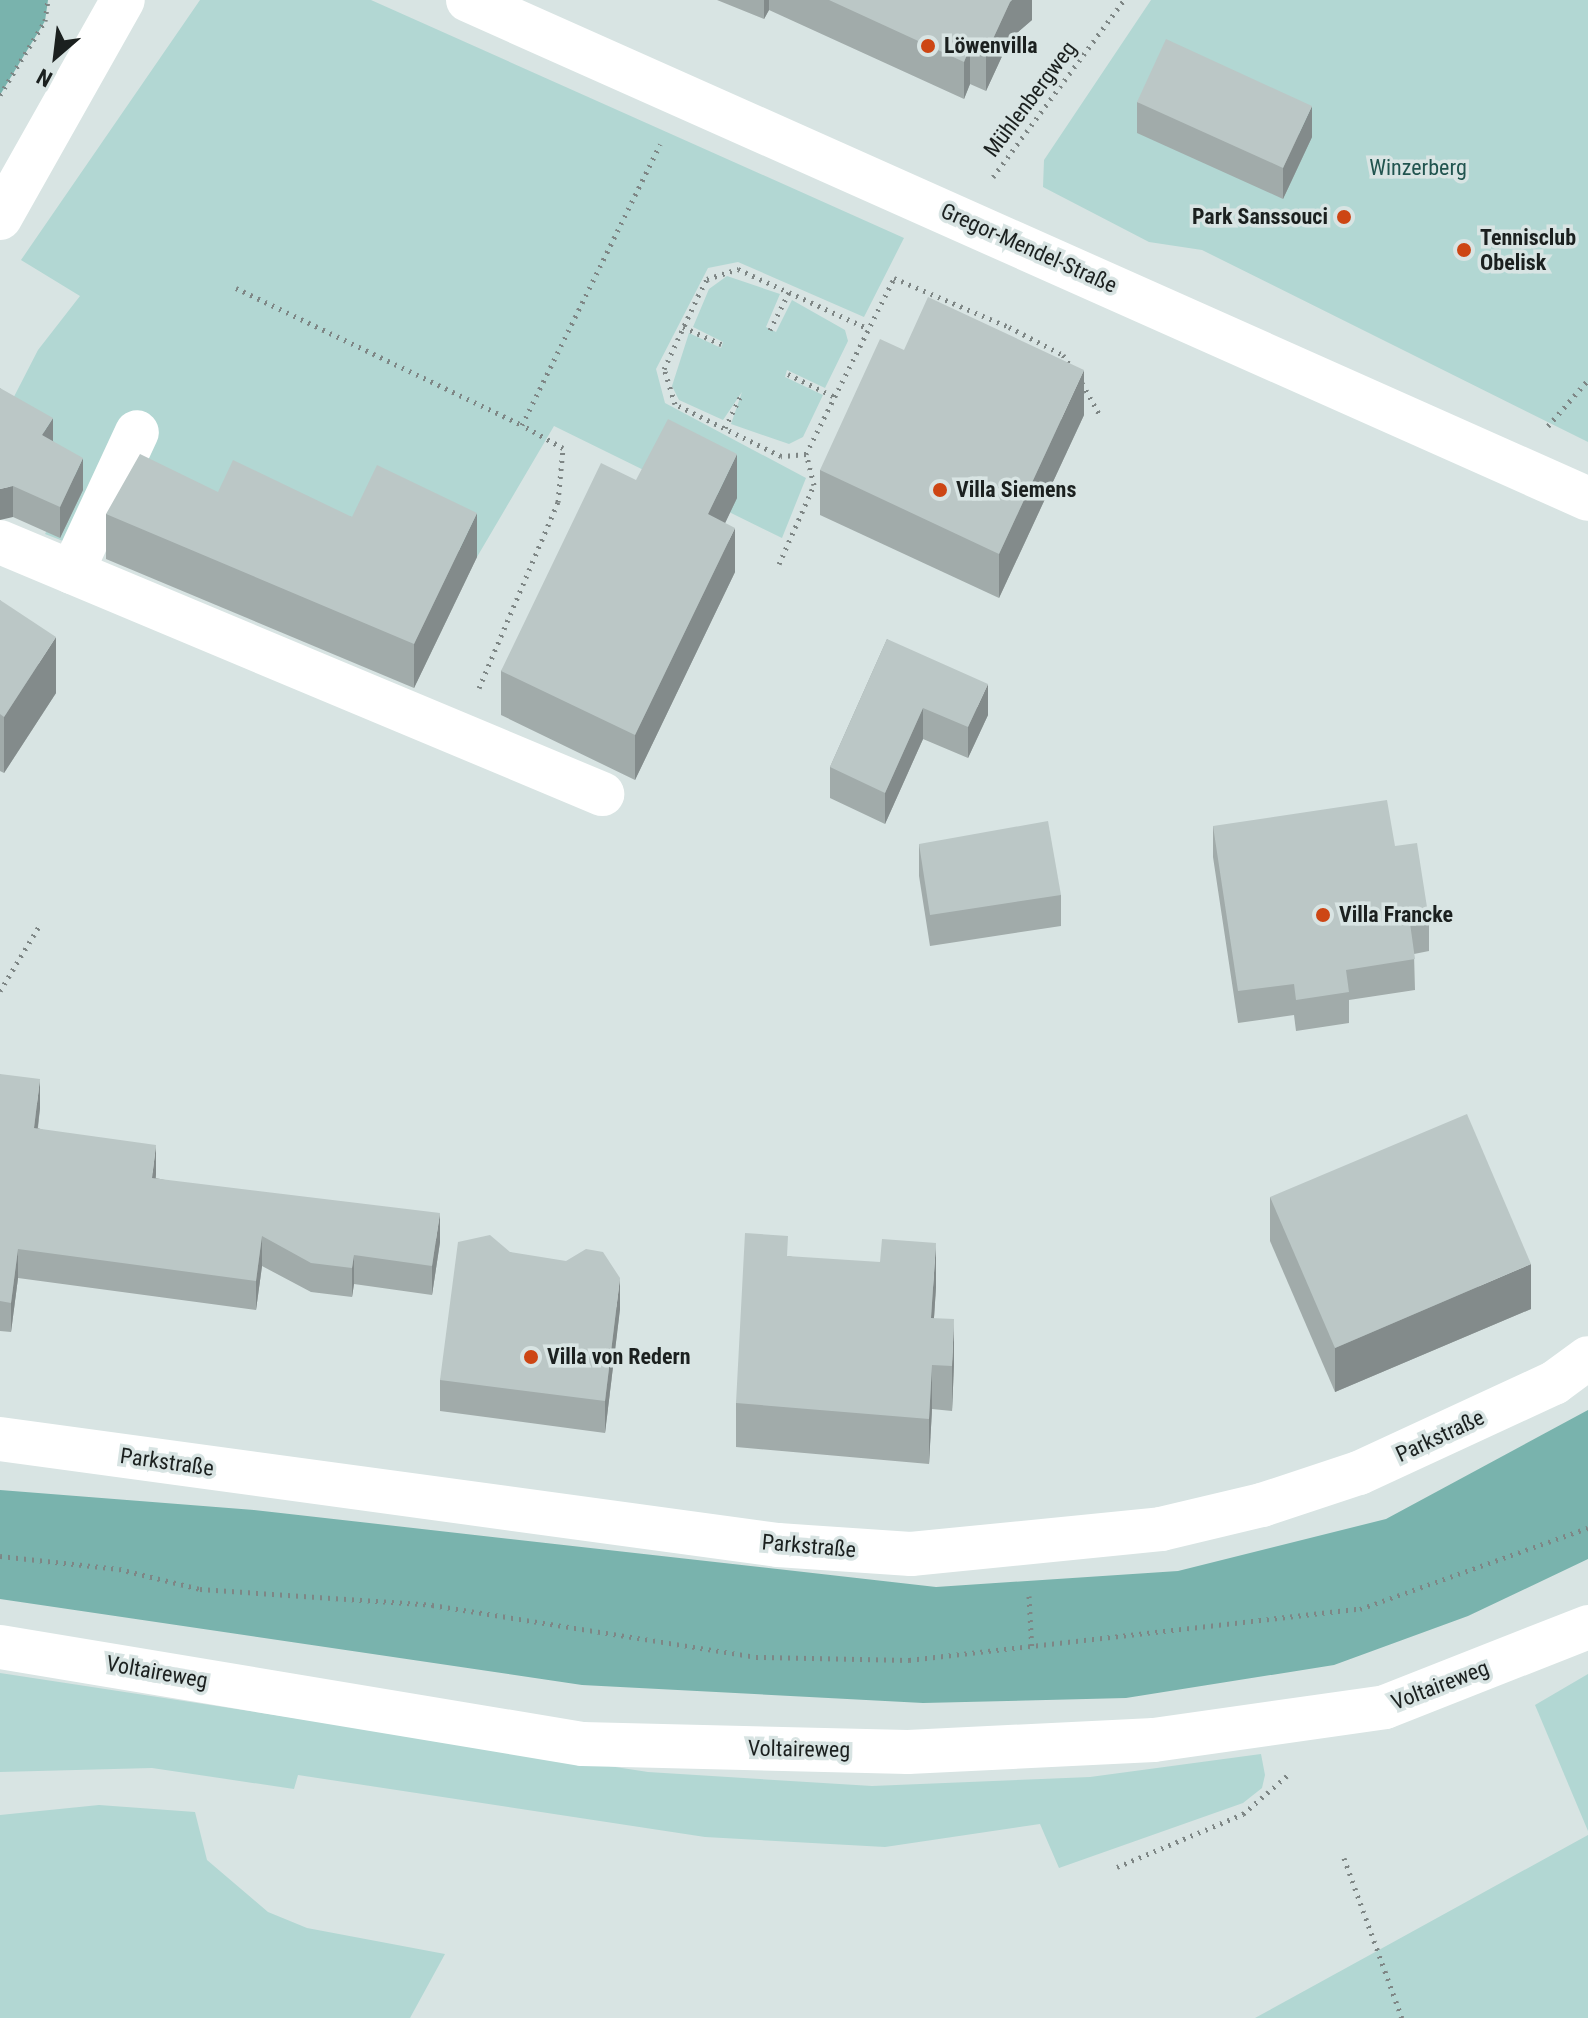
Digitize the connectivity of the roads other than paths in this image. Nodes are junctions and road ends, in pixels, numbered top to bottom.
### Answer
1 (123, 0) edge
2 (468, 0) edge
3 (0, 218) edge
4 (137, 432) dead end
5 (1588, 499) edge
6 (0, 542) edge
7 (72, 572) junction
8 (602, 794) dead end
9 (1588, 1358) edge
10 (0, 1439) edge
11 (1588, 1627) edge
12 (0, 1647) edge

1 - 3 street
2 - 5 street, Gregor-Mendel-Straße
4 - 7 street
6 - 7 street
7 - 8 street
9 - 10 street, Parkstraße
11 - 12 street, Voltaireweg

